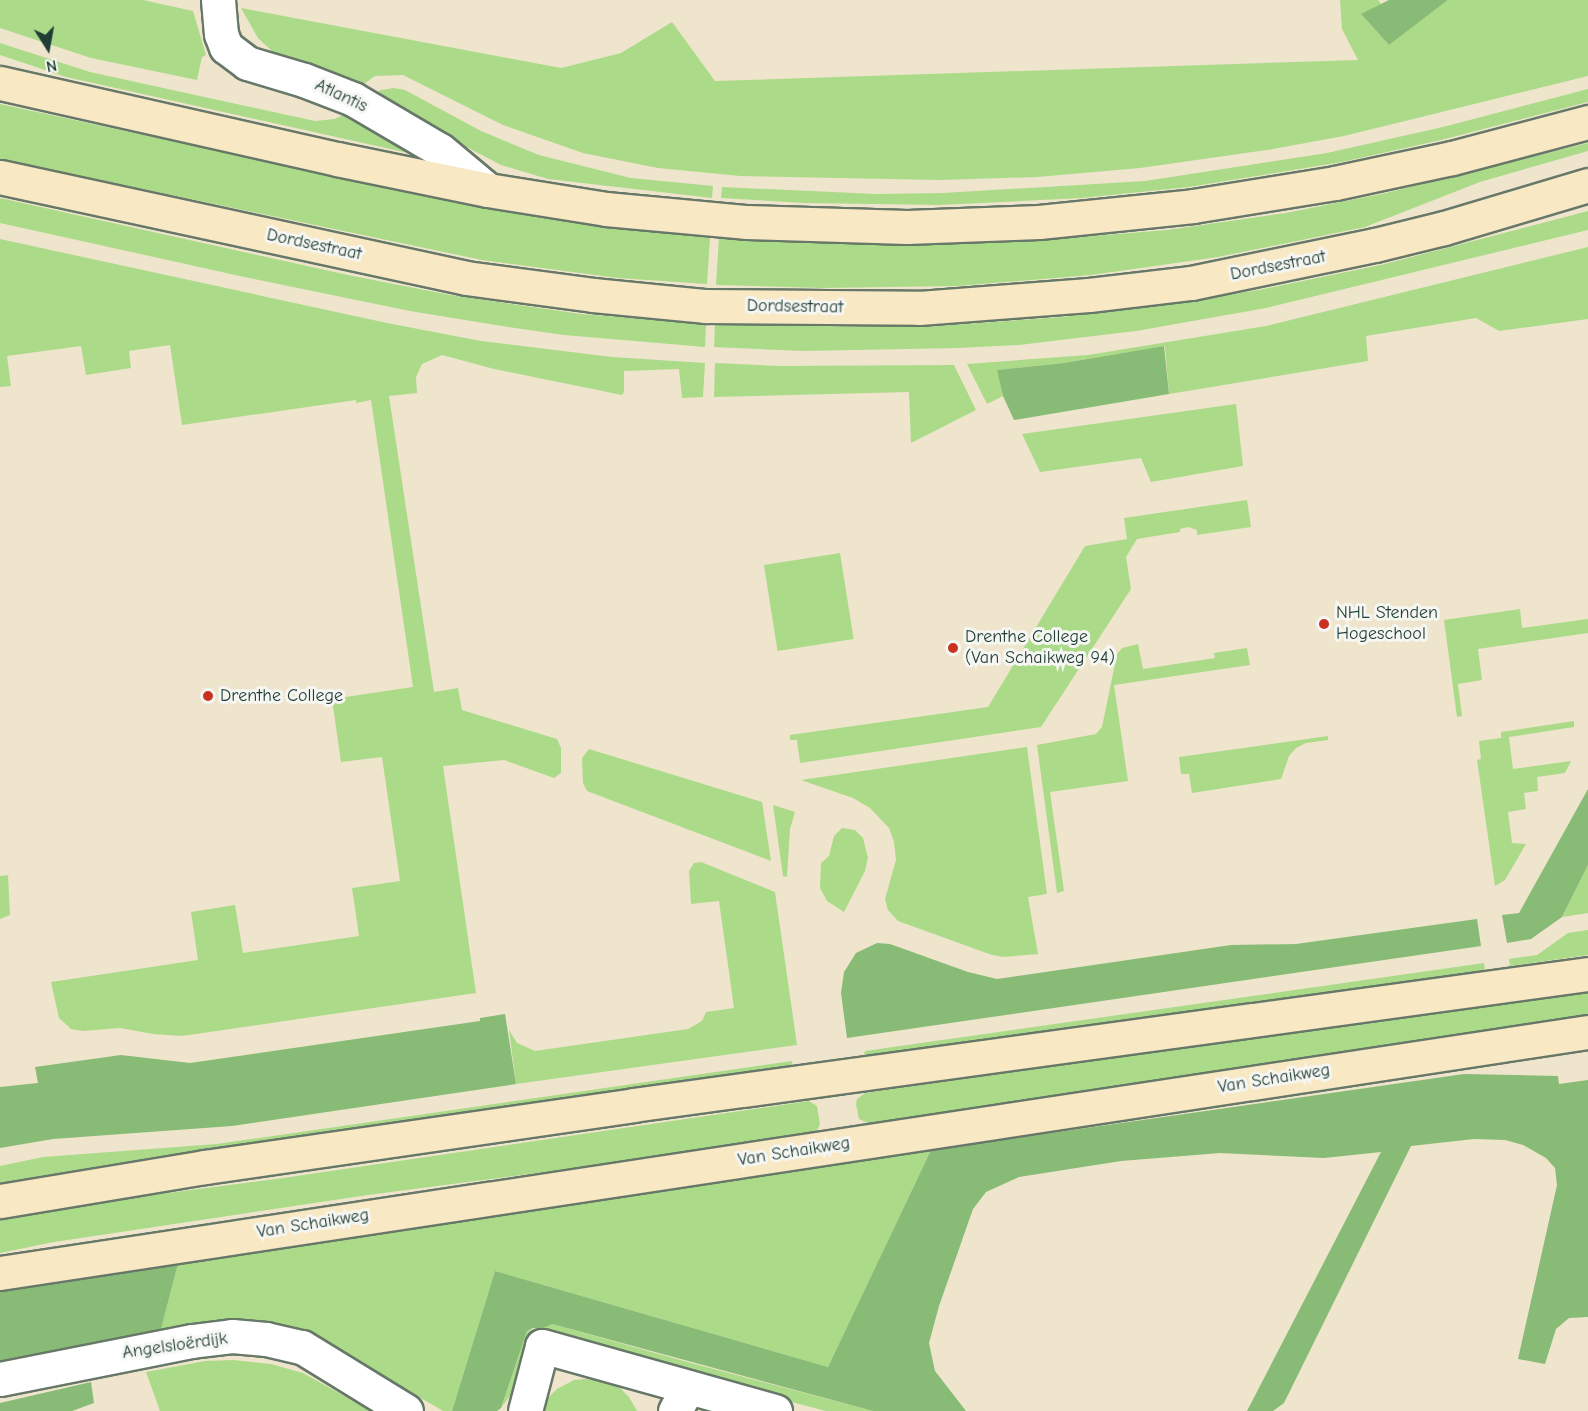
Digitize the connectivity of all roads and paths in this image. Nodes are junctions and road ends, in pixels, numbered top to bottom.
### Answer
1 (218, 0) edge
2 (0, 83) edge
3 (1588, 122) edge
4 (0, 177) edge
5 (1588, 185) edge
6 (488, 190) junction
7 (1588, 974) edge
8 (1588, 1032) edge
9 (0, 1201) edge
10 (0, 1273) edge
11 (0, 1379) edge
12 (681, 1399) edge
13 (406, 1411) edge
14 (525, 1411) edge
15 (775, 1411) edge

1 - 6 street, Atlantis
2 - 6 main road
3 - 6 main road
4 - 5 main road, Dordsestraat
7 - 9 main road
8 - 10 main road, Van Schaikweg
11 - 13 street, Angelsloërdijk
12 - 14 street
12 - 15 street

